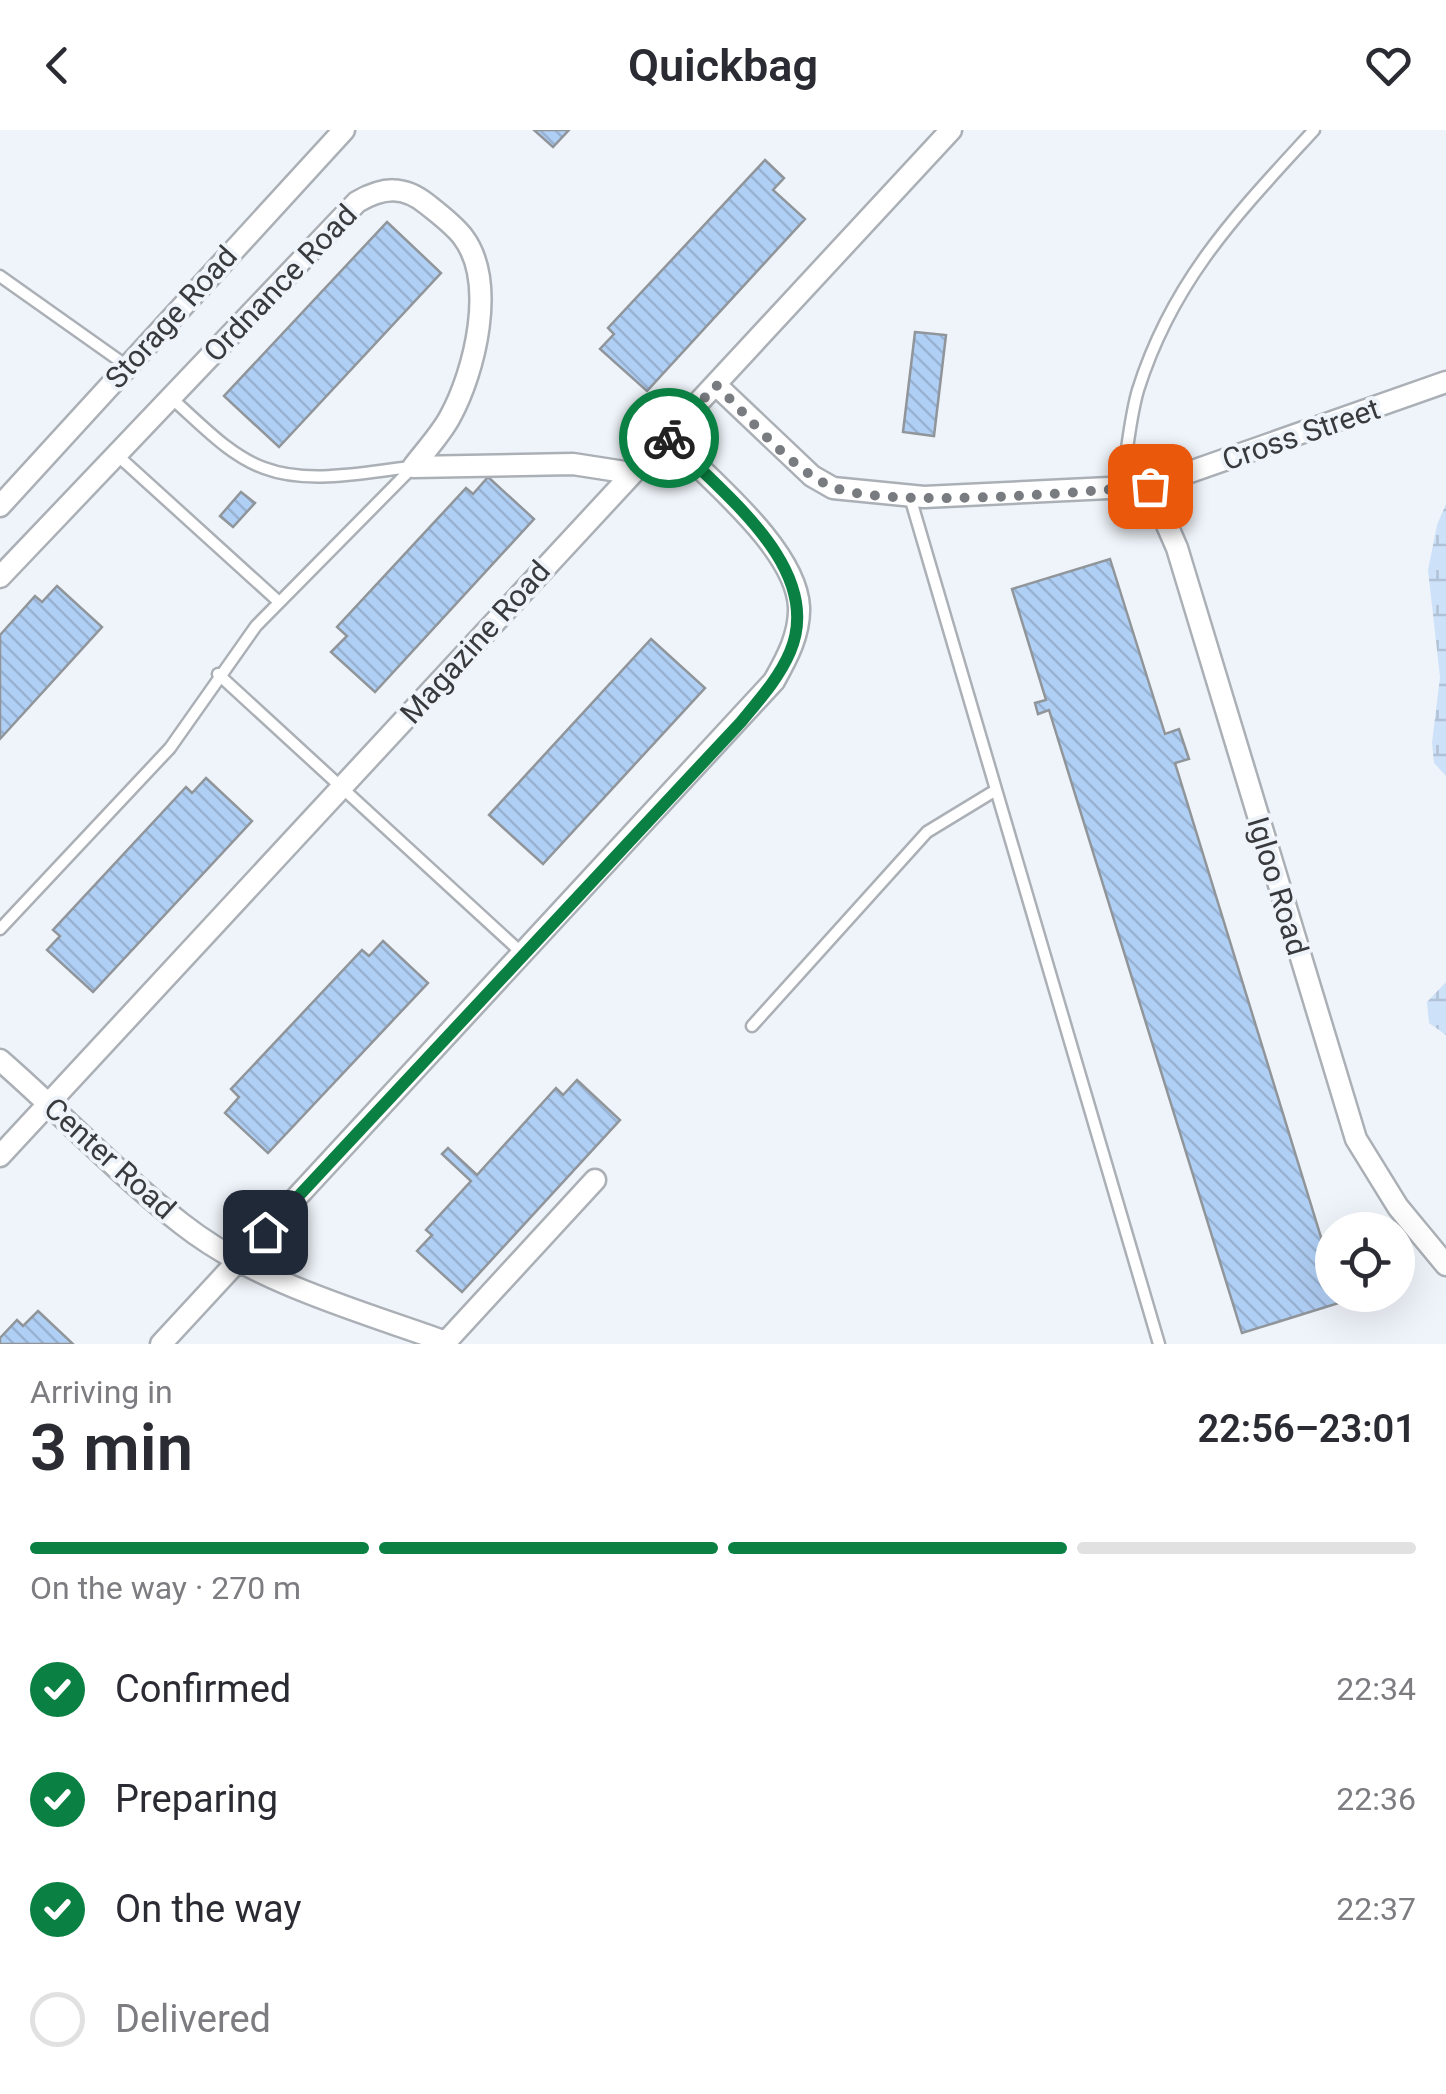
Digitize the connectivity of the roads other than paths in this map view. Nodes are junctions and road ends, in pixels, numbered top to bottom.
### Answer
1 (344, 130) edge
2 (951, 130) edge
3 (1314, 130) edge
4 (0, 276) edge
5 (127, 366) junction
6 (1446, 382) edge
7 (716, 385) junction
8 (170, 397) junction
9 (667, 436) junction
10 (116, 454) junction
11 (413, 466) junction
12 (631, 473) junction
13 (1150, 486) junction
14 (1121, 489) junction
15 (910, 497) junction
16 (0, 506) edge
17 (0, 577) edge
18 (280, 602) junction
19 (218, 674) junction
20 (343, 787) junction
21 (996, 790) junction
22 (0, 928) edge
23 (524, 954) junction
24 (752, 1026) dead end
25 (0, 1060) edge
26 (49, 1103) junction
27 (0, 1156) edge
28 (595, 1180) dead end
29 (239, 1260) junction
30 (1446, 1265) edge
31 (445, 1343) edge
32 (161, 1344) edge
33 (1159, 1344) edge

1 - 5 street, Storage Road
2 - 7 street, Magazine Road
3 - 14 lane
4 - 5 lane
5 - 16 street, Storage Road
6 - 13 street, Cross Street
7 - 9 street, Magazine Road
7 - 15 street, Cross Street
8 - 10 street, Ordnance Road
8 - 11 lane
8 - 11 street, Ordnance Road
9 - 12 street, Magazine Road
9 - 23 street
10 - 17 street, Ordnance Road
10 - 18 lane
11 - 12 street
11 - 18 lane
12 - 20 street, Magazine Road
13 - 14 street, Cross Street
13 - 30 street, Igloo Road
14 - 15 street, Cross Street
15 - 21 lane
18 - 19 lane
19 - 20 lane
19 - 22 lane
20 - 23 lane
20 - 26 street, Magazine Road
21 - 24 lane
21 - 33 lane
23 - 29 street
25 - 26 street, Center Road
26 - 27 street, Magazine Road
26 - 29 street, Center Road
28 - 31 street
29 - 31 street, Center Road
29 - 32 street

